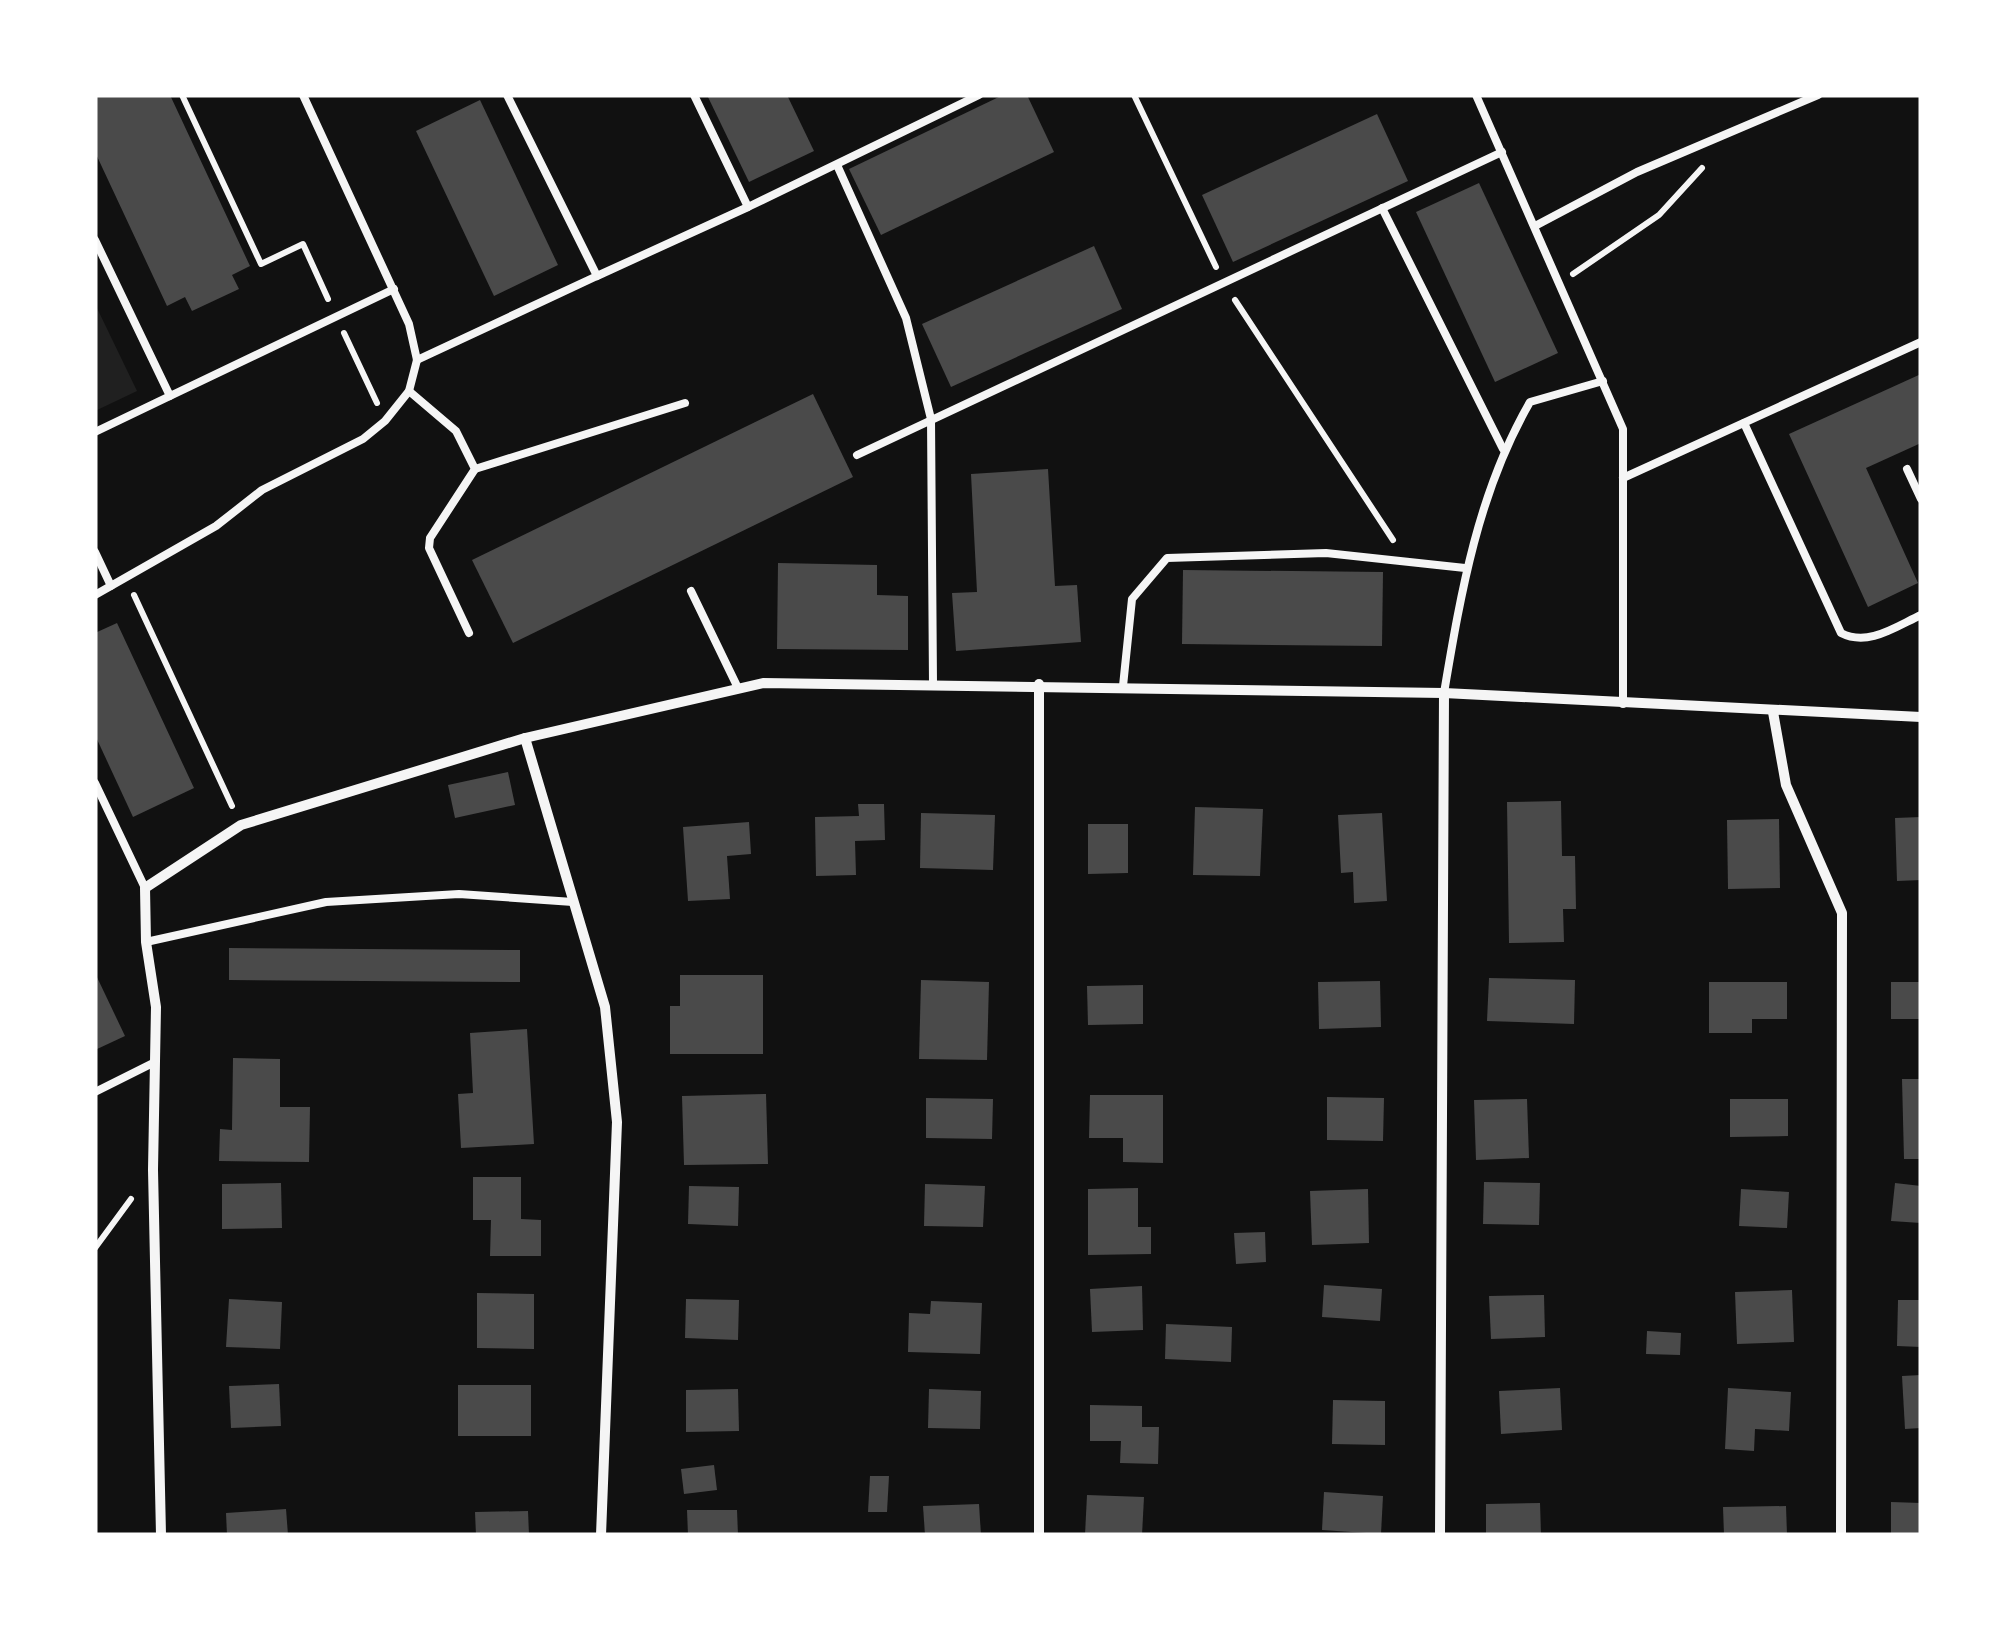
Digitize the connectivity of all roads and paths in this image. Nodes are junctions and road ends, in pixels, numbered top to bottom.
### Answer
1 (182, 95) edge
2 (302, 95) edge
3 (507, 95) edge
4 (694, 95) edge
5 (979, 95) edge
6 (1134, 95) edge
7 (1476, 95) edge
8 (1818, 95) edge
9 (1738, 129) junction
10 (1502, 152) junction
11 (837, 165) junction
12 (748, 207) junction
13 (1382, 208) junction
14 (1534, 226) junction
15 (95, 240) edge
16 (597, 276) junction
17 (1224, 282) junction
18 (1560, 283) junction
19 (394, 289) junction
20 (336, 316) junction
21 (1921, 342) edge
22 (417, 360) junction
23 (1603, 381) junction
24 (409, 391) junction
25 (170, 396) junction
26 (686, 403) dead end
27 (931, 419) junction
28 (385, 420) junction
29 (1744, 423) junction
30 (95, 432) edge
31 (1503, 448) junction
32 (857, 455) dead end
33 (1907, 468) dead end
34 (474, 469) junction
35 (1624, 478) junction
36 (1921, 499) edge
37 (95, 552) edge
38 (1407, 562) junction
39 (1465, 568) junction
40 (126, 577) junction
41 (111, 586) junction
42 (691, 591) dead end
43 (95, 595) edge
44 (1921, 615) edge
45 (469, 633) dead end
46 (933, 684) junction
47 (1039, 684) junction
48 (737, 686) junction
49 (1123, 686) junction
50 (1444, 693) junction
51 (1623, 704) junction
52 (1772, 712) junction
53 (1921, 717) edge
54 (525, 738) junction
55 (95, 782) edge
56 (241, 825) junction
57 (145, 888) junction
58 (573, 902) junction
59 (146, 942) junction
60 (155, 1062) junction
61 (95, 1092) edge
62 (152, 1170) junction
63 (95, 1248) edge
64 (161, 1535) edge
65 (601, 1535) edge
66 (1038, 1535) edge
67 (1440, 1535) edge
68 (1841, 1535) edge

1 - 20 path
2 - 19 lane
3 - 16 lane
4 - 12 lane
5 - 11 lane
6 - 17 path
7 - 10 lane
8 - 9 lane
9 - 14 lane
9 - 18 path
10 - 13 lane
10 - 14 lane
11 - 12 lane
11 - 27 lane
12 - 16 lane
13 - 17 lane
13 - 31 lane
14 - 18 lane
15 - 25 lane
16 - 22 lane
17 - 27 lane
17 - 38 path
18 - 23 lane
19 - 20 lane
19 - 22 lane
20 - 25 lane
20 - 28 path
21 - 29 lane
22 - 24 lane
23 - 31 lane
23 - 35 lane
24 - 28 lane
24 - 34 lane
25 - 30 lane
26 - 34 lane
27 - 32 lane
27 - 46 lane
28 - 40 lane
29 - 35 lane
29 - 44 lane
31 - 39 lane
33 - 36 lane
34 - 45 lane
35 - 51 lane
37 - 41 lane
38 - 39 lane
38 - 49 lane
39 - 50 lane
40 - 41 lane
40 - 56 path
41 - 43 lane
42 - 48 lane
46 - 47 street
46 - 48 street
47 - 49 street
47 - 66 street
48 - 54 street
49 - 50 street
50 - 51 street
50 - 67 street
51 - 52 street
52 - 53 street
52 - 68 street
54 - 56 street
54 - 58 street
55 - 57 lane
56 - 57 street
57 - 59 street
58 - 59 lane
58 - 65 street
59 - 60 street
60 - 61 lane
60 - 62 street
62 - 63 path
62 - 64 street

